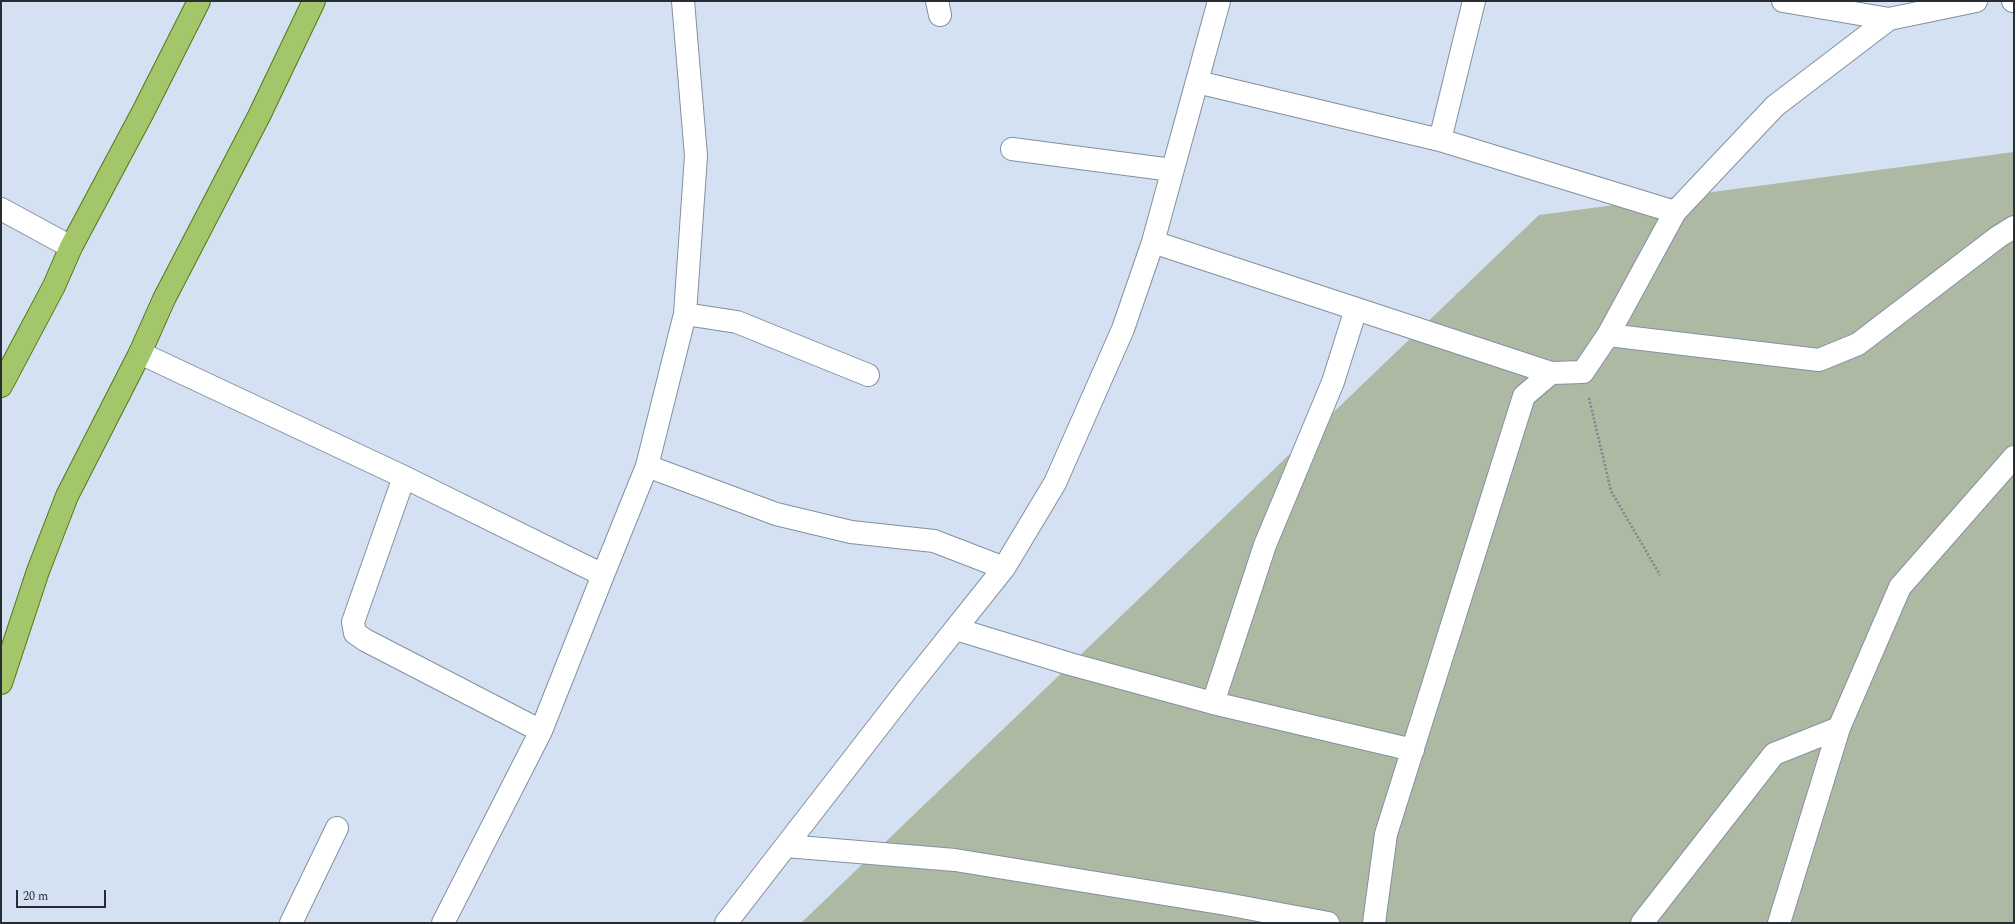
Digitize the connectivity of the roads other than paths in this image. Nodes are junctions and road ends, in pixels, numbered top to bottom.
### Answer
1 (199, 1) edge
2 (314, 1) edge
3 (683, 1) edge
4 (1219, 1) edge
5 (1474, 1) edge
6 (1783, 1) edge
7 (1976, 1) edge
8 (1889, 19) junction
9 (1197, 82) junction
10 (1440, 140) junction
11 (1012, 149) dead end
12 (1172, 170) junction
13 (1, 209) edge
14 (1675, 212) junction
15 (2014, 227) edge
16 (1153, 242) junction
17 (71, 247) junction
18 (1356, 309) junction
19 (685, 314) junction
20 (1608, 335) junction
21 (140, 353) junction
22 (1550, 373) junction
23 (868, 375) dead end
24 (1, 386) edge
25 (2014, 457) edge
26 (647, 466) junction
27 (404, 477) junction
28 (1004, 568) junction
29 (603, 575) junction
30 (956, 629) junction
31 (1, 683) edge
32 (1213, 703) junction
33 (1839, 728) junction
34 (541, 731) junction
35 (1413, 750) junction
36 (337, 828) dead end
37 (786, 846) junction
38 (291, 923) edge
39 (442, 923) edge
40 (726, 923) edge
41 (1328, 923) edge
42 (1374, 923) edge
43 (1642, 923) edge
44 (1779, 923) edge

1 - 17 main road
2 - 21 main road
3 - 19 street
4 - 9 street
5 - 10 street
6 - 8 street
7 - 8 street
8 - 14 street
9 - 10 street
9 - 12 street
10 - 14 street
11 - 12 street
12 - 16 street
13 - 17 street
14 - 20 street
15 - 20 street
16 - 18 street
16 - 28 street
17 - 24 main road
18 - 22 street
18 - 32 street
19 - 23 street
19 - 26 street
20 - 22 street
21 - 27 street
21 - 31 main road
22 - 35 street
25 - 33 street
26 - 28 street
26 - 29 street
27 - 29 street
27 - 34 street
28 - 30 street
29 - 34 street
30 - 32 street
30 - 37 street
32 - 35 street
33 - 43 street
33 - 44 street
34 - 39 street
35 - 42 street
36 - 38 street
37 - 40 street
37 - 41 street

